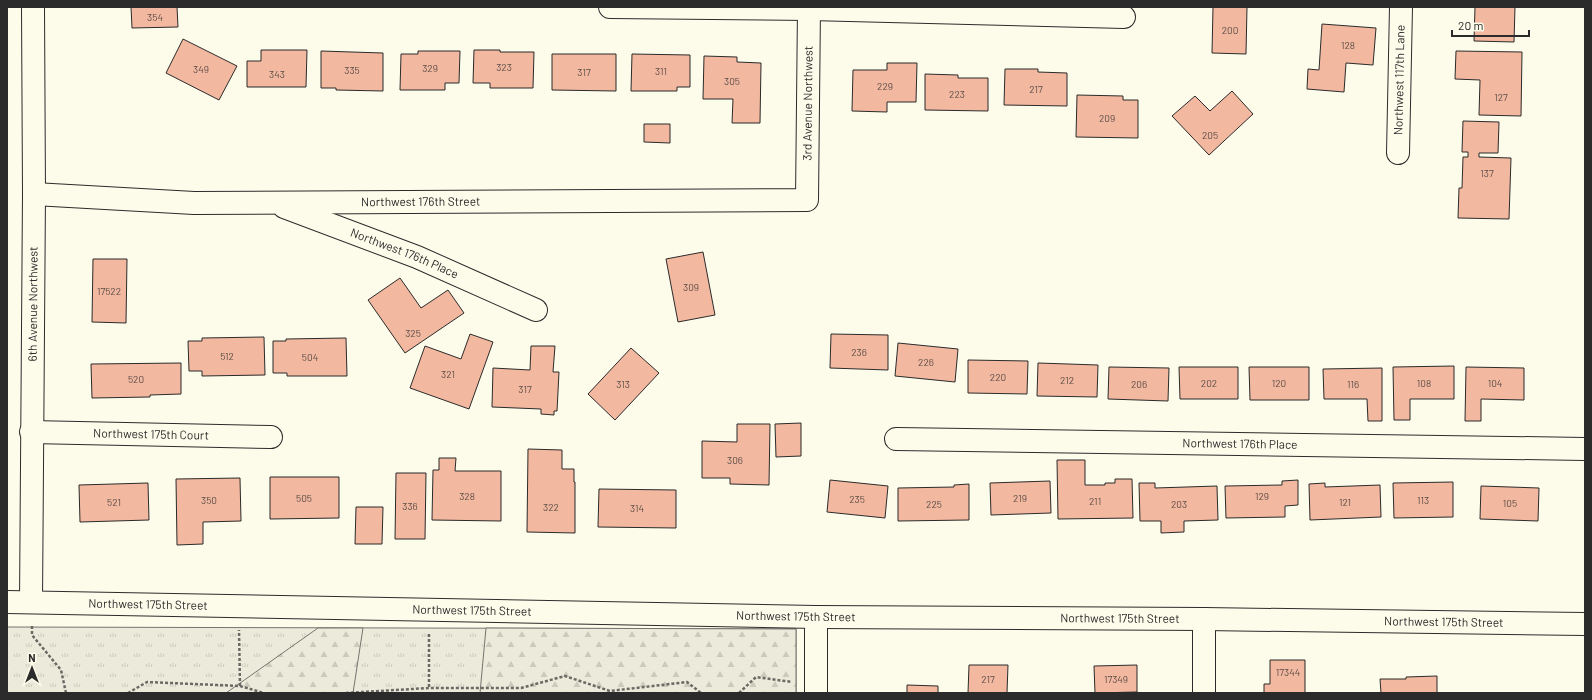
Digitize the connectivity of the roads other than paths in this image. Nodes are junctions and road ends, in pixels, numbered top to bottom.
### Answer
1 (33, 7) edge
2 (610, 7) edge
3 (1401, 7) edge
4 (809, 8) edge
5 (1124, 17) dead end
6 (1398, 153) dead end
7 (34, 194) junction
8 (808, 200) joint
9 (271, 203) junction
10 (536, 310) dead end
11 (31, 432) junction
12 (271, 437) dead end
13 (896, 439) dead end
14 (1585, 449) edge
15 (7, 602) edge
16 (31, 602) junction
17 (816, 617) junction
18 (1204, 619) junction
19 (1585, 624) edge
20 (816, 689) edge
21 (1204, 693) edge

1 - 7 street, 6th Avenue Northwest
2 - 4 street
3 - 6 street, Northwest 117th Lane
4 - 5 street
4 - 8 street, 3rd Avenue Northwest
7 - 9 street, Northwest 176th Street
7 - 11 street, 6th Avenue Northwest
8 - 9 street, Northwest 176th Street
9 - 10 street, Northwest 176th Place
11 - 12 street, Northwest 175th Court
11 - 16 street, 6th Avenue Northwest
13 - 14 street, Northwest 176th Place
15 - 16 street, Northwest 175th Street
16 - 17 street, Northwest 175th Street
17 - 18 street, Northwest 175th Street
17 - 20 street
18 - 19 street, Northwest 175th Street
18 - 21 street

